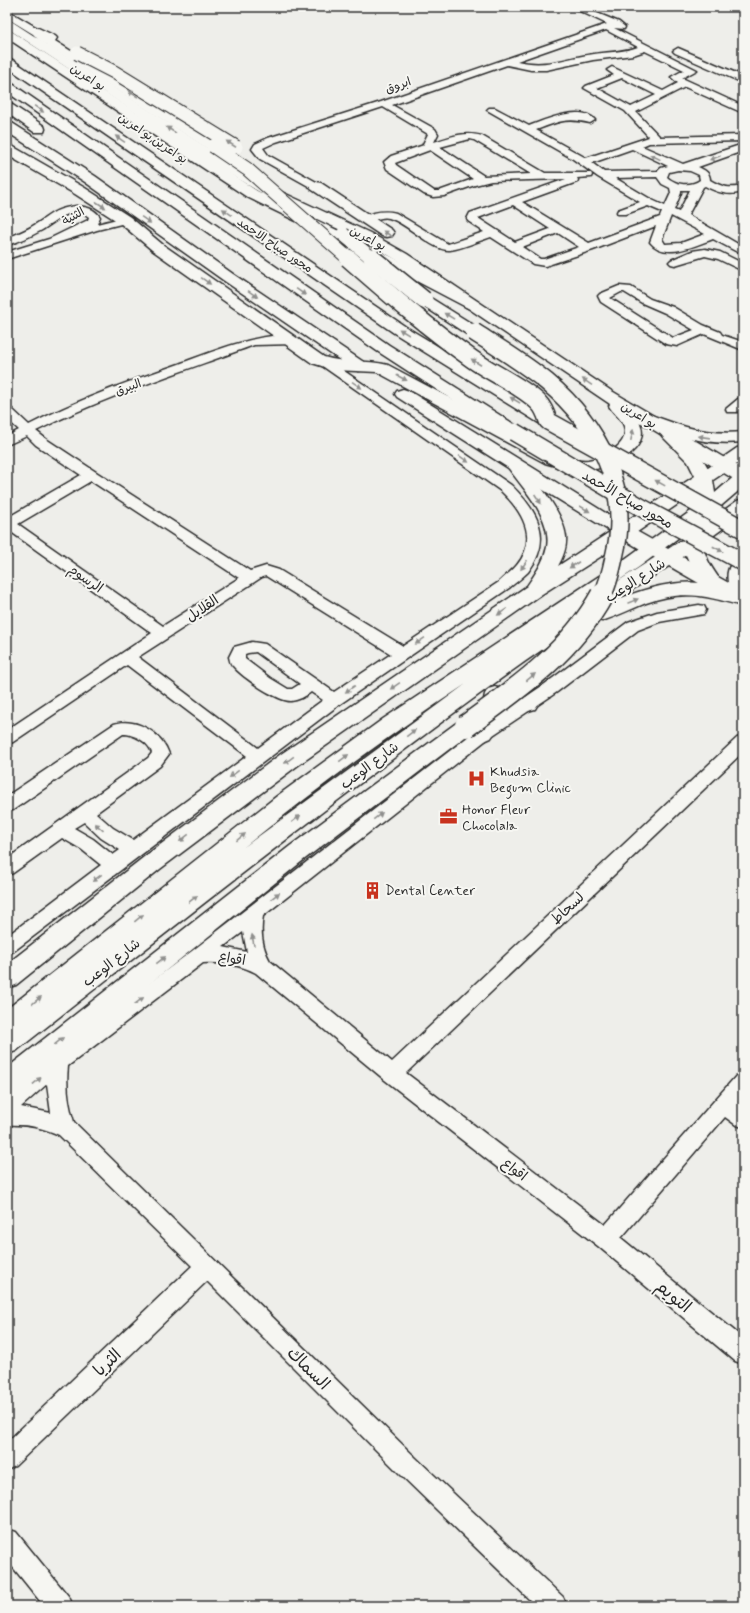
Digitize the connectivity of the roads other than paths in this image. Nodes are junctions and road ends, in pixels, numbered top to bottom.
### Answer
1 (575, 7) edge
2 (7, 13) edge
3 (7, 24) edge
4 (612, 26) junction
5 (37, 31) junction
6 (7, 33) edge
7 (644, 36) dead end
8 (625, 38) junction
9 (7, 43) edge
10 (645, 48) junction
11 (672, 48) dead end
12 (616, 54) junction
13 (7, 62) edge
14 (507, 62) junction
15 (612, 70) dead end
16 (622, 75) junction
17 (743, 80) edge
18 (684, 84) junction
19 (7, 86) edge
20 (664, 95) junction
21 (384, 104) junction
22 (7, 107) edge
23 (492, 110) dead end
24 (743, 110) edge
25 (631, 111) junction
26 (590, 120) dead end
27 (7, 126) edge
28 (528, 130) junction
29 (47, 135) dead end
30 (7, 138) edge
31 (743, 138) edge
32 (657, 140) junction
33 (59, 144) dead end
34 (632, 145) junction
35 (431, 146) junction
36 (743, 147) edge
37 (7, 149) edge
38 (622, 149) junction
39 (743, 156) edge
40 (585, 162) junction
41 (682, 167) junction
42 (596, 173) junction
43 (662, 174) junction
44 (542, 176) junction
45 (481, 179) junction
46 (703, 181) junction
47 (118, 183) dead end
48 (316, 186) junction
49 (675, 186) junction
50 (718, 188) junction
51 (743, 189) edge
52 (80, 191) junction
53 (692, 197) junction
54 (114, 198) junction
55 (287, 201) junction
56 (514, 201) junction
57 (648, 202) junction
58 (65, 212) junction
59 (165, 212) dead end
60 (622, 212) dead end
61 (666, 215) junction
62 (682, 216) junction
63 (366, 219) junction
64 (125, 220) junction
65 (559, 229) junction
66 (301, 230) joint
67 (491, 233) junction
68 (713, 235) junction
69 (54, 240) junction
70 (7, 242) edge
71 (235, 246) junction
72 (681, 246) junction
73 (513, 247) junction
74 (589, 248) junction
75 (7, 249) edge
76 (743, 252) edge
77 (694, 255) junction
78 (7, 256) edge
79 (676, 262) dead end
80 (743, 268) edge
81 (424, 300) junction
82 (471, 304) junction
83 (657, 305) junction
84 (633, 318) junction
85 (264, 321) junction
86 (703, 330) junction
87 (291, 341) junction
88 (252, 342) junction
89 (743, 346) edge
90 (324, 363) junction
91 (359, 366) junction
92 (604, 393) junction
93 (743, 402) edge
94 (732, 409) dead end
95 (7, 412) edge
96 (644, 418) junction
97 (548, 421) junction
98 (28, 430) junction
99 (669, 433) junction
100 (743, 437) edge
101 (7, 441) edge
102 (743, 452) edge
103 (551, 459) junction
104 (722, 465) junction
105 (516, 466) junction
106 (87, 472) junction
107 (704, 477) junction
108 (743, 477) edge
109 (743, 497) edge
110 (703, 512) junction
111 (652, 514) junction
112 (739, 514) edge
113 (7, 524) edge
114 (743, 529) edge
115 (624, 532) junction
116 (694, 540) junction
117 (606, 544) junction
118 (644, 554) junction
119 (668, 558) junction
120 (743, 562) edge
121 (249, 577) junction
122 (712, 583) junction
123 (535, 590) junction
124 (743, 599) edge
125 (699, 610) dead end
126 (164, 633) junction
127 (546, 638) junction
128 (402, 653) junction
129 (128, 657) junction
130 (496, 672) junction
131 (311, 684) dead end
132 (495, 694) junction
133 (334, 700) junction
134 (528, 704) junction
135 (475, 729) junction
136 (7, 738) edge
137 (743, 742) edge
138 (258, 756) junction
139 (7, 806) edge
140 (84, 812) junction
141 (61, 829) junction
142 (134, 849) junction
143 (113, 866) junction
144 (7, 868) edge
145 (255, 912) junction
146 (7, 946) edge
147 (199, 956) junction
148 (263, 967) junction
149 (7, 978) edge
150 (7, 1024) edge
151 (7, 1042) edge
152 (59, 1062) junction
153 (392, 1074) junction
154 (743, 1082) edge
155 (7, 1083) edge
156 (724, 1104) junction
157 (7, 1106) edge
158 (7, 1116) edge
159 (743, 1118) edge
160 (66, 1128) junction
161 (606, 1239) junction
162 (207, 1266) junction
163 (743, 1353) edge
164 (7, 1458) edge
165 (7, 1541) edge
166 (60, 1606) edge
167 (554, 1606) edge

1 - 4 street
2 - 5 main road
55 -> 3 main road, بو اعرين
4 - 7 street
4 - 8 street
4 - 14 street, ابروق
81 -> 5 main road, bridge
97 -> 5 main road, bridge
6 - 82 main road
8 - 10 street
8 - 12 street
9 - 66 main road, بو اعرين,بو اعرين
10 - 12 street
10 - 18 street
11 - 17 street
12 - 14 street
97 -> 13 main road, محور صباح الاحمد
14 - 21 street, ابروق
15 - 16 street
16 - 20 street
16 - 25 street
18 - 20 street
18 - 24 street
19 -> 71 main road
20 - 25 street
21 - 35 street
21 - 48 street, ابروق
22 - 29 main road
23 - 28 street
25 - 32 street
26 - 28 street
27 - 54 main road
28 - 40 street
30 - 54 main road
31 - 32 street
32 - 34 street
33 - 47 main road
34 - 38 street
41 -> 34 street
35 - 44 street
35 - 45 street
35 - 45 street
36 -> 41 street
37 - 52 main road
38 - 40 street
38 - 43 street
39 - 46 street
40 - 42 street
41 - 43 street
41 - 46 street
42 - 43 street
42 - 44 street
42 - 56 street
42 - 57 street
43 - 49 street
44 - 45 street
46 - 49 street
46 - 50 street
46 - 53 street
48 - 55 main road
48 - 63 main road
49 - 61 street
50 - 51 street
50 - 53 street
52 - 58 street, الثنية
52 -> 64 main road
53 - 62 street
54 -> 91 main road
55 - 82 main road, بو اعرين
56 - 65 street
56 - 67 street
57 - 60 street
57 - 61 street
58 - 69 street, الثنية
58 - 70 street, الثنية
58 - 75 street, الثنية
59 - 71 main road
61 - 62 street
61 - 72 street
61 - 74 street
62 - 68 street
63 - 67 street
82 -> 63 main road
64 - 69 street, الثنية
64 -> 85 main road
65 - 73 street
65 - 74 street
66 - 81 main road, بو اعرين, bridge
67 - 73 street
68 - 72 street
68 - 76 street
69 - 78 street, الثنية
71 -> 120 main road, محور صباح الأحمد, bridge
72 - 77 street
73 - 74 street
77 - 79 street
77 - 80 street
135 -> 81 main road, bridge
92 -> 82 main road, بو اعرين
83 - 84 street
83 - 84 street
83 - 86 street
84 - 86 street
85 - 87 main road
85 - 88 street, البيرق
86 - 89 street
87 - 88 street, البيرق
87 - 90 main road
88 - 98 street, البيرق
90 - 91 main road
90 -> 128 street
91 -> 103 main road
91 - 105 main road
92 - 96 main road, بو اعرين
103 -> 92 main road
93 - 94 street
95 - 98 street
96 - 99 main road, بو اعرين
100 -> 96 main road
114 -> 97 main road, محور صباح الأحمد, bridge
98 - 101 street, البيرق
98 - 106 street
99 - 104 main road, بو اعرين
99 - 107 main road
102 - 104 main road
103 - 111 main road
104 - 107 main road
104 - 108 main road
105 -> 115 main road
105 -> 123 main road
106 - 113 street
106 - 121 street
107 - 110 main road
107 - 111 main road
108 - 110 main road
109 - 110 main road
110 - 111 main road
110 - 112 main road
110 - 115 main road
110 - 116 main road
110 - 118 main road
111 - 115 main road
112 - 116 main road, شارع الوعب
113 - 126 street, الرسوم
115 - 117 main road
115 - 118 main road
116 - 119 main road, شارع الوعب
116 - 122 main road
117 - 118 main road
117 -> 123 main road
118 - 119 main road
150 -> 118 main road
119 - 122 main road
119 - 127 main road, شارع الوعب
120 - 124 main road
121 - 126 street, القلايل
121 - 128 street, القلايل
122 - 124 main road
123 -> 149 main road
127 -> 124 main road
125 - 134 street
126 - 129 street, القلايل
127 - 130 main road, شارع الوعب
128 -> 133 street
129 - 136 street, القلايل
129 - 138 street
130 - 132 main road
151 -> 130 main road, شارع الوعب
131 - 133 street
132 - 134 main road
132 - 135 main road
133 - 138 street
134 - 135 street
145 -> 135 street
155 -> 135 main road
137 - 153 street, لسحاط
138 -> 142 street
139 - 140 street
140 - 141 street
142 -> 140 street
141 - 143 street
141 - 144 street
142 - 143 street
143 -> 146 street
145 - 147 street
148 -> 145 street, اقواع
147 - 148 street, اقواع
152 -> 147 street
148 - 153 street, اقواع
157 -> 152 street
152 - 160 street, السماك
153 - 161 street, اقواع
154 - 156 street
156 - 159 street
156 - 161 street
158 - 160 street, السماك
160 - 162 street, السماك
161 - 163 street, التويم
162 - 164 street, الثريا
162 - 167 street, السماك
165 - 166 street

